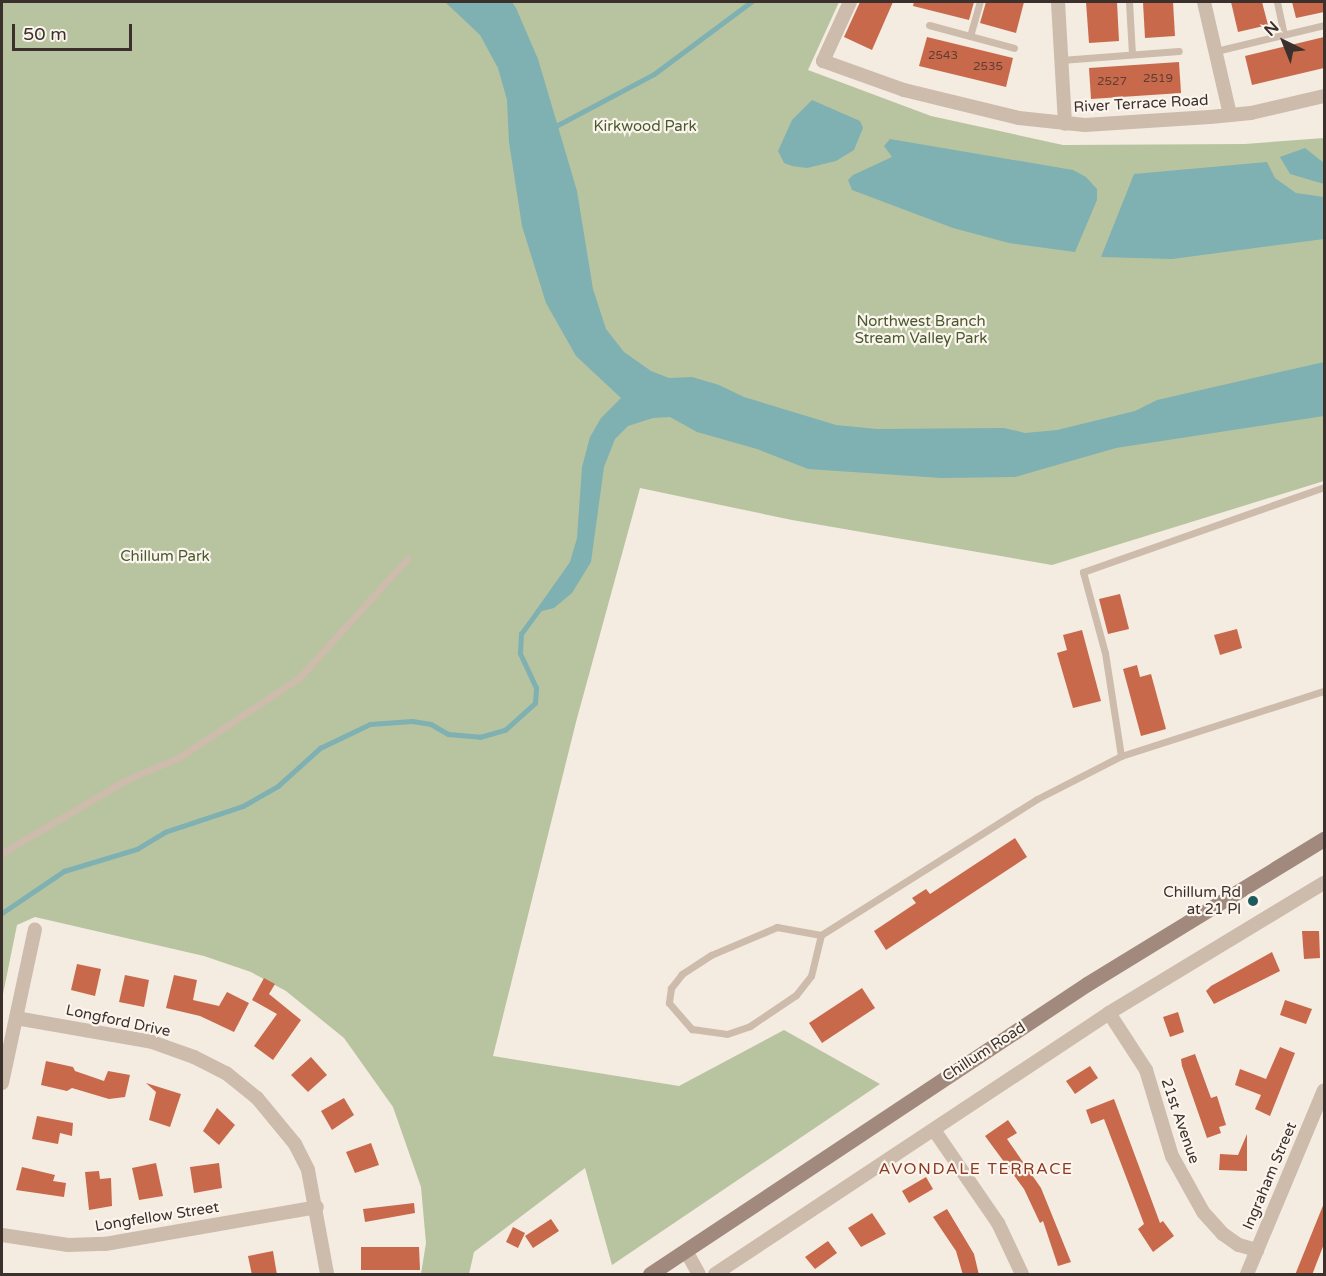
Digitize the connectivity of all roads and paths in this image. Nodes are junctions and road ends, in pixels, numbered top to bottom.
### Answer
1 (850, 2) edge
2 (980, 2) edge
3 (1058, 2) edge
4 (1129, 2) edge
5 (1204, 2) edge
6 (1277, 2) edge
7 (929, 25) dead end
8 (1324, 25) edge
9 (1284, 34) junction
10 (970, 36) junction
11 (1014, 48) dead end
12 (1179, 51) dead end
13 (1216, 51) junction
14 (1131, 54) junction
15 (1061, 60) junction
16 (1324, 96) edge
17 (1230, 115) junction
18 (1065, 124) junction
19 (1324, 486) edge
20 (407, 559) dead end
21 (1324, 691) edge
22 (1121, 756) junction
23 (1324, 839) edge
24 (2, 853) edge
25 (1324, 883) edge
26 (35, 929) dead end
27 (821, 934) junction
28 (1109, 1013) junction
29 (16, 1018) junction
30 (2, 1083) edge
31 (1324, 1090) edge
32 (934, 1130) junction
33 (316, 1207) junction
34 (2, 1235) edge
35 (1257, 1250) junction
36 (686, 1251) junction
37 (327, 1275) edge
38 (650, 1275) edge
39 (699, 1275) edge
40 (715, 1275) edge
41 (1022, 1275) edge
42 (1247, 1275) edge

1 - 18 street, River Terrace Road
2 - 10 lane
3 - 15 street
4 - 14 lane
5 - 13 street
6 - 9 lane
7 - 10 lane
8 - 9 lane
9 - 13 lane
10 - 11 lane
12 - 14 lane
13 - 17 street
14 - 15 lane
15 - 18 street
16 - 17 street, River Terrace Road
17 - 18 street, River Terrace Road
19 - 22 lane
20 - 24 lane
21 - 22 lane
22 - 27 lane
23 - 36 main road, Chillum Road
25 - 28 street
26 - 29 street
27 - 27 lane
28 - 32 street
28 - 35 street, 21st Avenue
29 - 30 street
29 - 33 street, Longford Drive
31 - 35 street, Ingraham Street
32 - 40 street
32 - 41 street
33 - 34 street, Longfellow Street
33 - 37 street, Longford Drive
35 - 42 street, Ingraham Street
36 - 38 main road, Chillum Road
36 - 39 street

